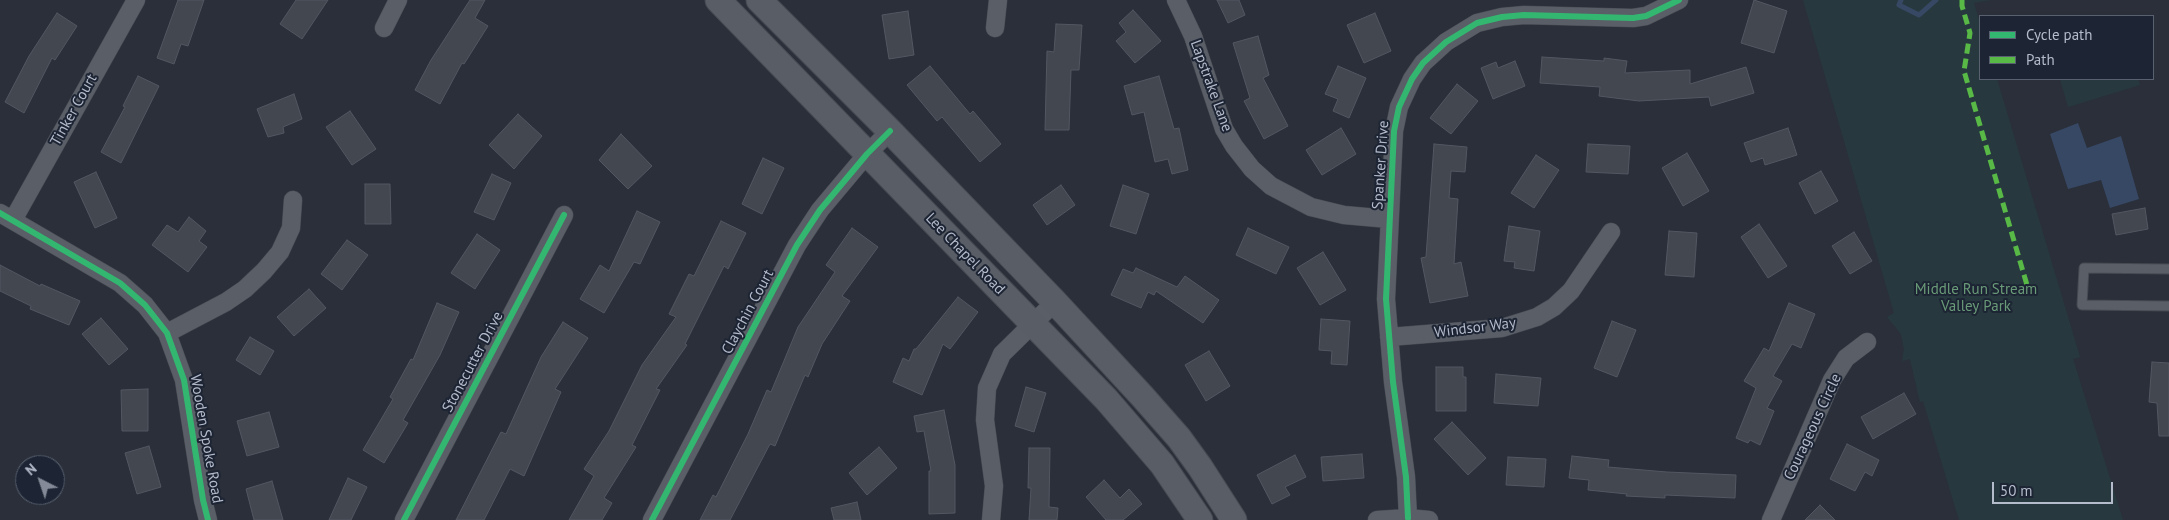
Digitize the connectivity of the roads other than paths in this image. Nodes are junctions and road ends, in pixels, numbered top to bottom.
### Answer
1 (136, 0) edge
2 (398, 0) edge
3 (718, 0) edge
4 (759, 0) edge
5 (998, 0) edge
6 (1176, 0) edge
7 (1679, 0) edge
8 (384, 28) dead end
9 (995, 28) dead end
10 (890, 131) junction
11 (867, 154) junction
12 (293, 200) dead end
13 (564, 215) dead end
14 (6, 217) edge
15 (1389, 219) junction
16 (1611, 232) dead end
17 (2169, 269) edge
18 (1054, 302) junction
19 (2169, 306) edge
20 (1032, 323) junction
21 (167, 333) junction
22 (1388, 337) junction
23 (1866, 342) dead end
24 (1408, 518) junction
25 (208, 520) edge
26 (404, 520) edge
27 (652, 520) edge
28 (991, 520) edge
29 (1200, 520) edge
30 (1234, 520) edge
31 (1377, 520) edge
32 (1429, 520) edge
33 (1771, 520) edge

1 - 14 street, Tinker Court
2 - 8 street
3 - 11 main road, Lee Chapel Road
4 - 10 main road, Lee Chapel Road
5 - 9 street
6 - 15 street, Lapstrake Lane
7 - 15 street, Spanker Drive
10 - 11 street, Claychin Court
10 - 18 main road, Lee Chapel Road
11 - 20 main road, Lee Chapel Road
11 - 27 street, Claychin Court
12 - 21 street
13 - 26 street, Stonecutter Drive
14 - 21 street, Wooden Spoke Road
15 - 22 street, Spanker Drive
16 - 22 street, Windsor Way
17 - 19 lane
18 - 20 street
18 - 30 main road, Lee Chapel Road
20 - 28 street
20 - 29 main road, Lee Chapel Road
21 - 25 street, Wooden Spoke Road
22 - 24 street, Spanker Drive
23 - 33 street, Courageous Circle
24 - 31 street
24 - 32 street

